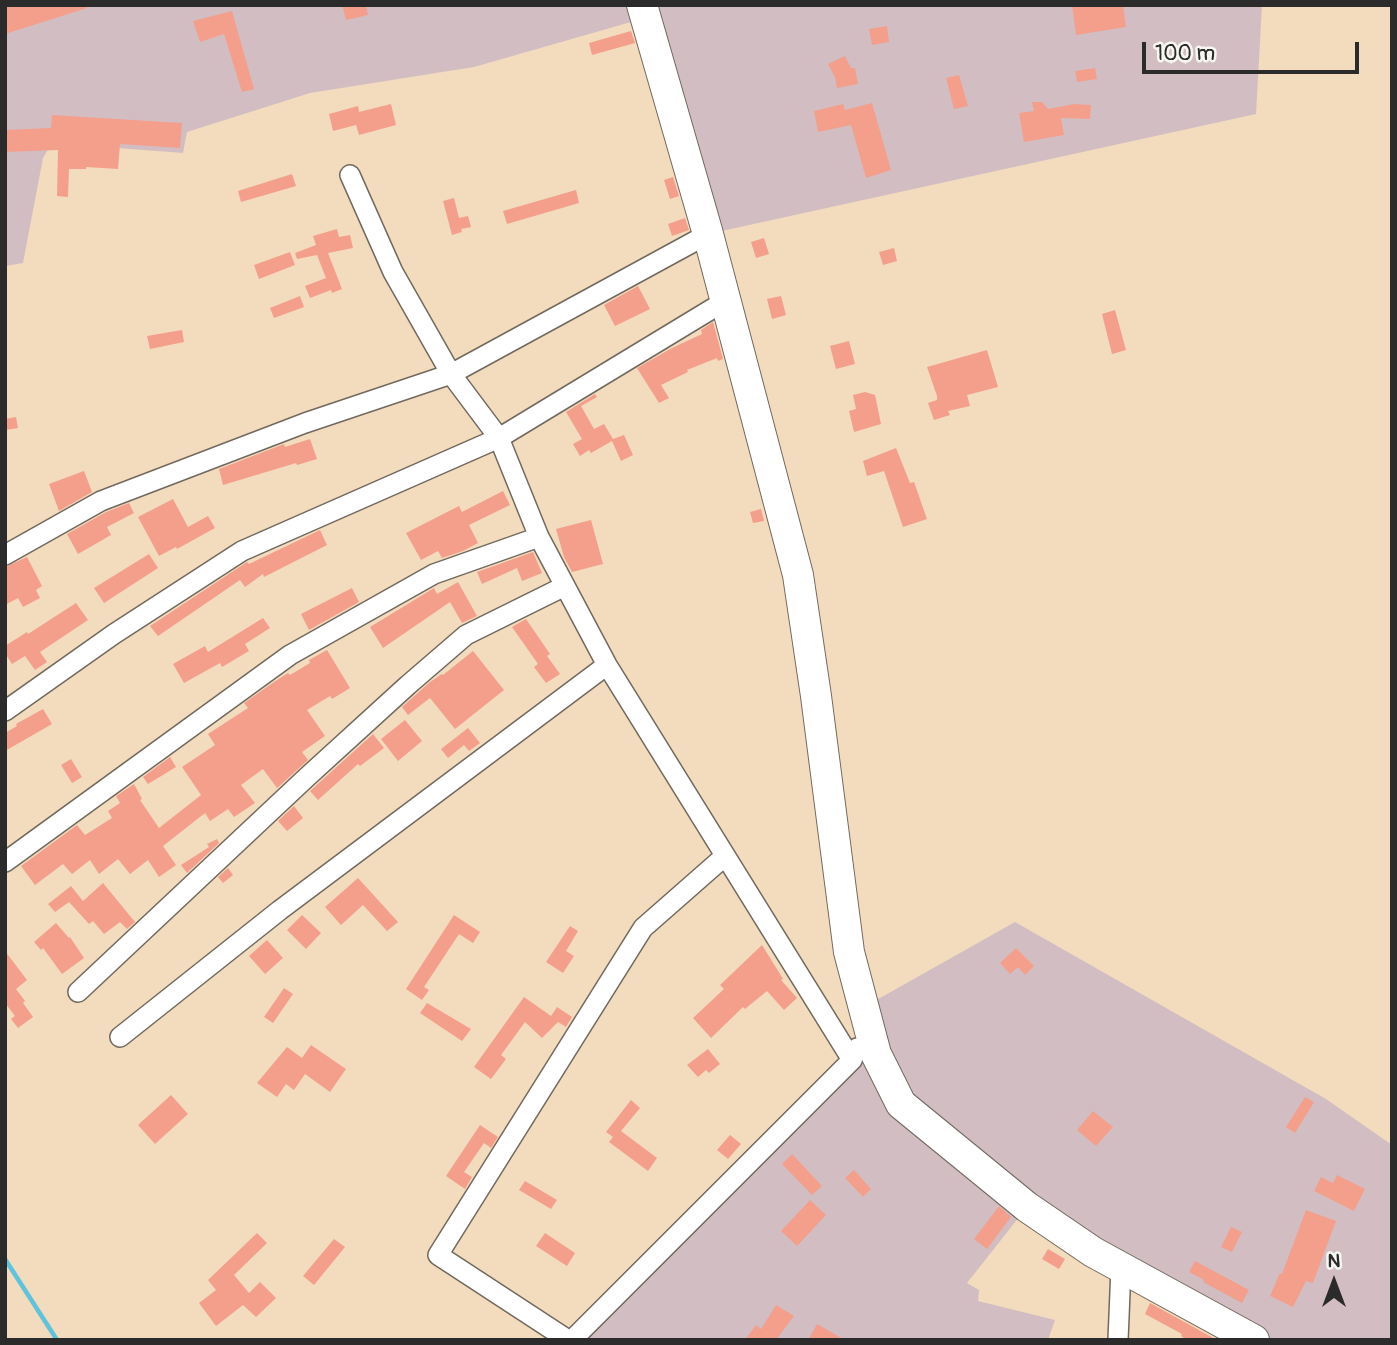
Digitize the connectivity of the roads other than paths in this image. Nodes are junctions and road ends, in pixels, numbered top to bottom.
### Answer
1 (642, 5) edge
2 (350, 175) dead end
3 (708, 234) junction
4 (725, 301) junction
5 (451, 374) junction
6 (499, 438) junction
7 (539, 537) junction
8 (5, 555) edge
9 (565, 586) junction
10 (607, 665) junction
11 (5, 710) edge
12 (724, 856) junction
13 (5, 862) edge
14 (78, 992) dead end
15 (869, 1026) junction
16 (120, 1037) dead end
17 (852, 1060) junction
18 (1121, 1268) junction
19 (570, 1340) edge
20 (1118, 1340) edge
21 (1254, 1340) edge

1 - 3 highway
2 - 5 street
3 - 4 highway
3 - 5 street
4 - 6 street
4 - 15 highway
5 - 6 street
5 - 8 street
6 - 7 street
6 - 11 street
7 - 9 street
7 - 13 street
9 - 10 street
9 - 14 street
10 - 12 street
10 - 16 street
12 - 17 street
12 - 19 street
15 - 17 street
15 - 18 highway
17 - 19 street
18 - 20 street
18 - 21 highway

